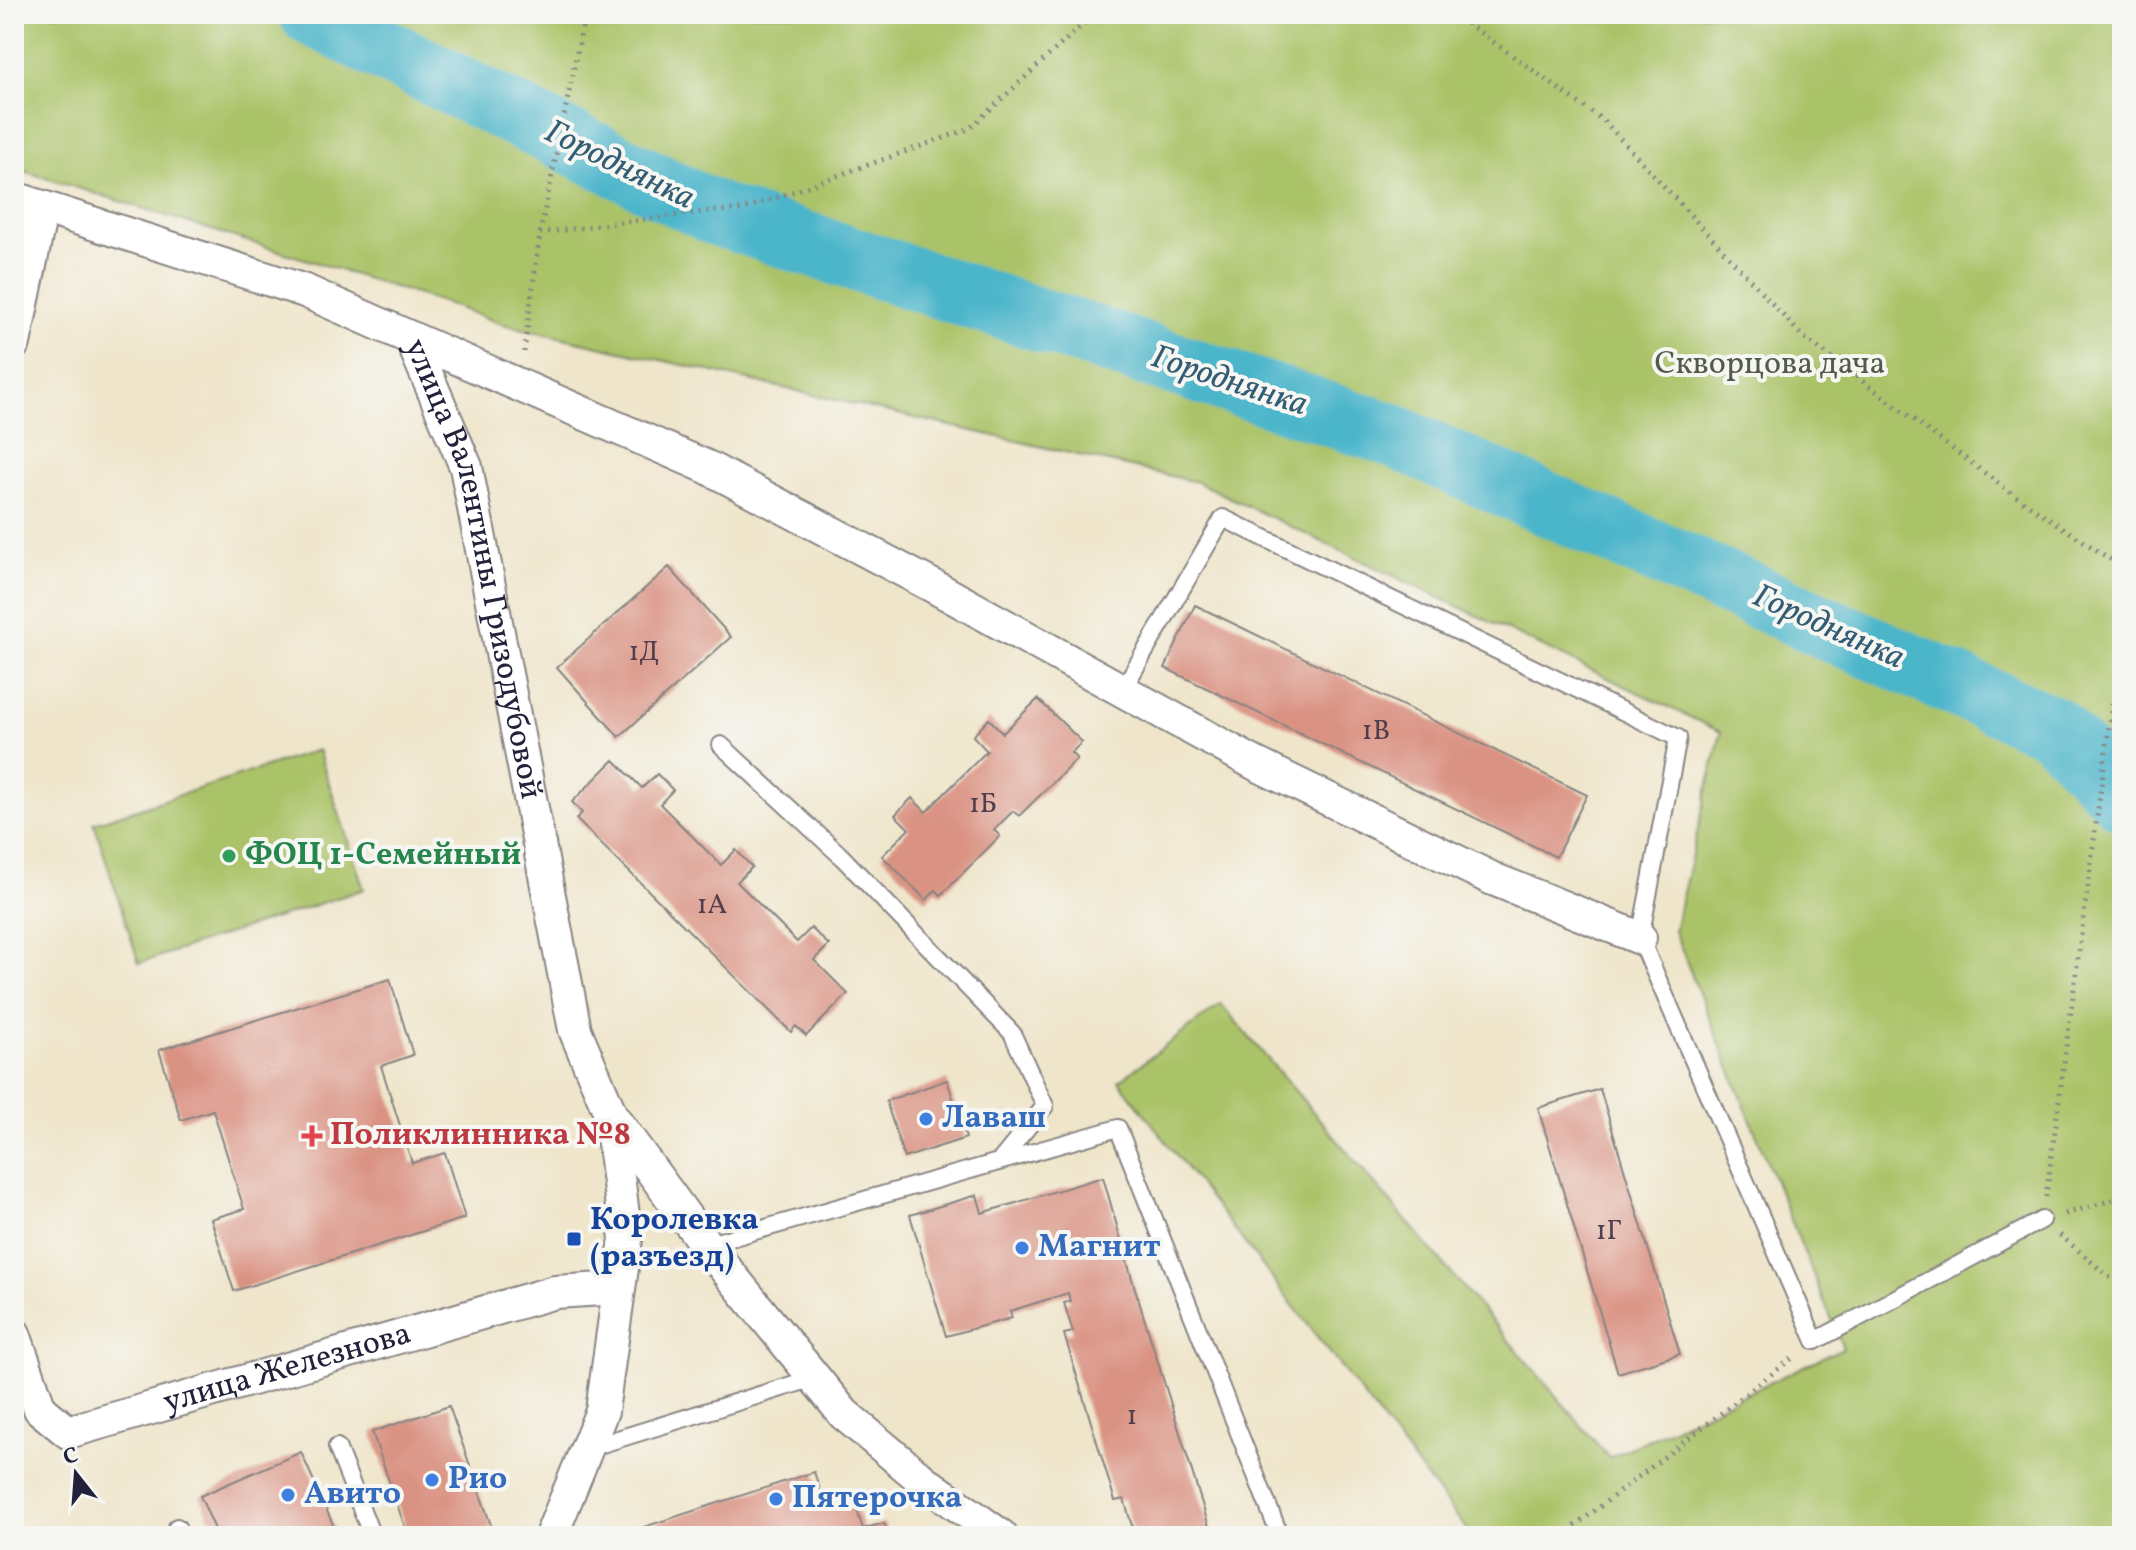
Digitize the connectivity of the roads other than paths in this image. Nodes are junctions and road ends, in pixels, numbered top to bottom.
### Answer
1 (28, 202) edge
2 (411, 338) junction
3 (14, 343) edge
4 (1123, 689) junction
5 (721, 745) dead end
6 (1640, 938) junction
7 (611, 1115) junction
8 (999, 1162) junction
9 (2042, 1220) road end
10 (706, 1245) junction
11 (619, 1288) junction
12 (14, 1334) edge
13 (814, 1378) junction
14 (337, 1447) dead end
15 (587, 1449) junction
16 (372, 1536) edge
17 (551, 1536) edge
18 (1001, 1536) edge
19 (1280, 1536) edge

1 - 2 street, улица Валентины Гризодубовой
1 - 3 street
2 - 4 street
2 - 7 street, улица Валентины Гризодубовой
4 - 6 street
4 - 6 lane
5 - 8 lane
6 - 9 lane
7 - 10 street, улица Валентины Гризодубовой
7 - 11 street
8 - 10 lane
8 - 19 lane
10 - 13 street, улица Валентины Гризодубовой
11 - 12 street, улица Железнова
11 - 15 street
13 - 15 lane
13 - 18 street, улица Валентины Гризодубовой
14 - 16 lane
15 - 17 street

